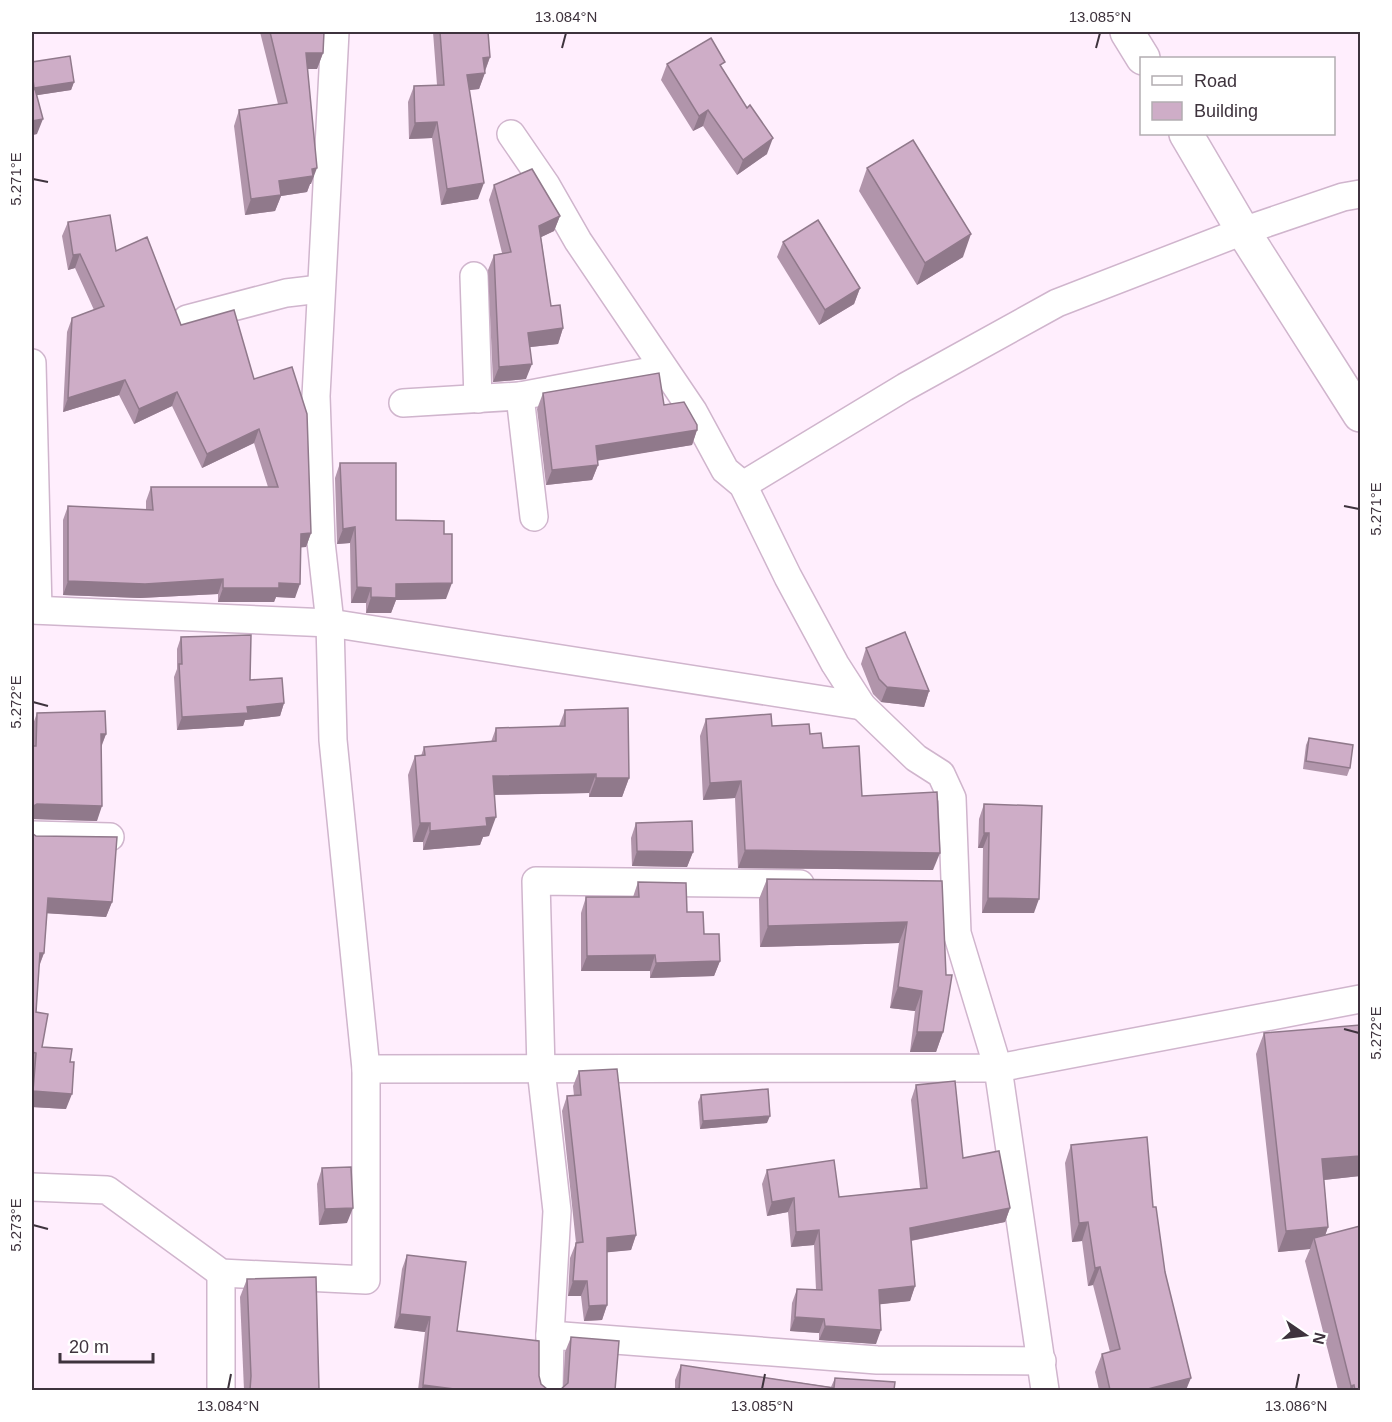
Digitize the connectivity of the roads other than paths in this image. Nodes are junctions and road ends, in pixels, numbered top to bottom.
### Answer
1 (335, 32) edge
2 (1127, 32) edge
3 (1142, 57) edge
4 (511, 134) dead end
5 (1187, 135) edge
6 (1360, 194) edge
7 (1243, 231) junction
8 (474, 276) dead end
9 (320, 290) junction
10 (187, 319) dead end
11 (32, 363) edge
12 (662, 369) junction
13 (520, 396) junction
14 (478, 399) junction
15 (403, 403) dead end
16 (1360, 414) edge
17 (743, 485) junction
18 (534, 517) dead end
19 (35, 610) edge
20 (330, 623) junction
21 (861, 706) junction
22 (32, 835) edge
23 (110, 837) edge
24 (824, 885) edge
25 (1360, 999) edge
26 (998, 1068) junction
27 (366, 1069) junction
28 (541, 1069) junction
29 (32, 1187) edge
30 (221, 1273) junction
31 (550, 1335) junction
32 (1042, 1361) junction
33 (221, 1390) edge
34 (549, 1390) edge
35 (1045, 1390) edge

1 - 9 street
2 - 3 highway
4 - 12 street
5 - 7 highway
6 - 7 street
7 - 16 highway
7 - 17 street
8 - 14 street
9 - 10 street
9 - 20 street
11 - 19 street
12 - 13 street
12 - 17 street
13 - 14 street
13 - 18 street
14 - 15 street
17 - 21 street
19 - 20 street
20 - 21 street
20 - 27 street
21 - 26 street
22 - 23 street
24 - 28 street
25 - 26 street
26 - 28 street
26 - 32 street
27 - 28 street
27 - 30 street
28 - 31 street
29 - 30 street
30 - 33 street
31 - 32 street
31 - 34 street
32 - 35 street

